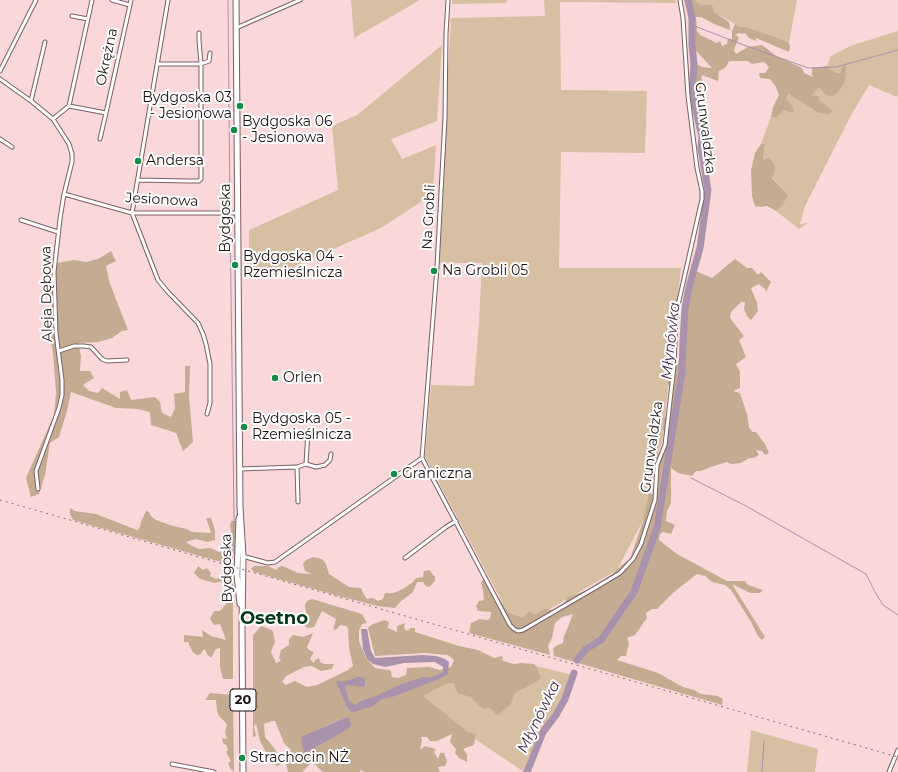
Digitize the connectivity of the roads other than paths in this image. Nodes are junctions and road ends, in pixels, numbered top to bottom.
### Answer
1 (36, 0) edge
2 (92, 0) edge
3 (112, 0) edge
4 (131, 0) edge
5 (168, 0) edge
6 (236, 0) edge
7 (300, 0) edge
8 (448, 0) edge
9 (680, 0) edge
10 (130, 5) junction
11 (72, 16) dead end
12 (88, 19) junction
13 (236, 28) junction
14 (199, 33) dead end
15 (45, 42) dead end
16 (210, 53) dead end
17 (158, 64) junction
18 (201, 64) junction
19 (0, 71) edge
20 (0, 79) edge
21 (31, 100) junction
22 (69, 106) junction
23 (106, 114) junction
24 (53, 120) junction
25 (0, 139) edge
26 (100, 139) dead end
27 (12, 147) dead end
28 (138, 180) junction
29 (64, 194) junction
30 (132, 213) junction
31 (238, 213) junction
32 (21, 220) dead end
33 (58, 232) junction
34 (59, 351) junction
35 (127, 360) dead end
36 (207, 414) dead end
37 (308, 431) dead end
38 (331, 454) dead end
39 (422, 458) junction
40 (306, 464) junction
41 (297, 466) junction
42 (240, 469) junction
43 (38, 489) dead end
44 (298, 502) dead end
45 (240, 508) junction
46 (456, 521) junction
47 (238, 548) junction
48 (243, 556) junction
49 (405, 558) dead end
50 (242, 628) junction
51 (898, 750) edge
52 (172, 764) dead end
53 (214, 772) edge
54 (243, 772) edge
55 (889, 772) edge

1 - 19 street
2 - 12 street, Okrężna
3 - 10 street
4 - 10 street, Okrężna
5 - 17 street
6 - 13 main road, Bydgoska / 20
7 - 13 street
8 - 39 street, Na Grobli
9 - 46 street, Grunwaldzka
10 - 23 street, Okrężna
11 - 12 street
12 - 22 street, Okrężna
13 - 31 main road, Bydgoska / 20
14 - 18 street
15 - 21 street
16 - 18 street
17 - 18 street
17 - 28 street
18 - 28 street
20 - 21 street, Aleja Dębowa
21 - 24 street, Aleja Dębowa
22 - 23 street
22 - 24 street
23 - 26 street, Okrężna
24 - 29 street, Aleja Dębowa
25 - 27 street
28 - 30 street
29 - 30 street, Jesionowa
29 - 33 street, Aleja Dębowa
30 - 31 street, Jesionowa
30 - 36 street
31 - 42 main road, Bydgoska / 20
32 - 33 street
33 - 34 street, Aleja Dębowa
34 - 35 street
34 - 43 street, Aleja Dębowa
37 - 40 street
38 - 40 street
39 - 46 street
39 - 48 street
40 - 41 street
41 - 42 street
41 - 44 street
42 - 45 main road, Bydgoska / 20
45 - 47 main road, Bydgoska / 20
45 - 48 main road, Bydgoska / 20
46 - 49 street
47 - 48 street
47 - 50 main road, Bydgoska / 20
48 - 50 main road, Bydgoska / 20
50 - 54 main road, Bydgoska / 20
51 - 55 street
52 - 53 street

